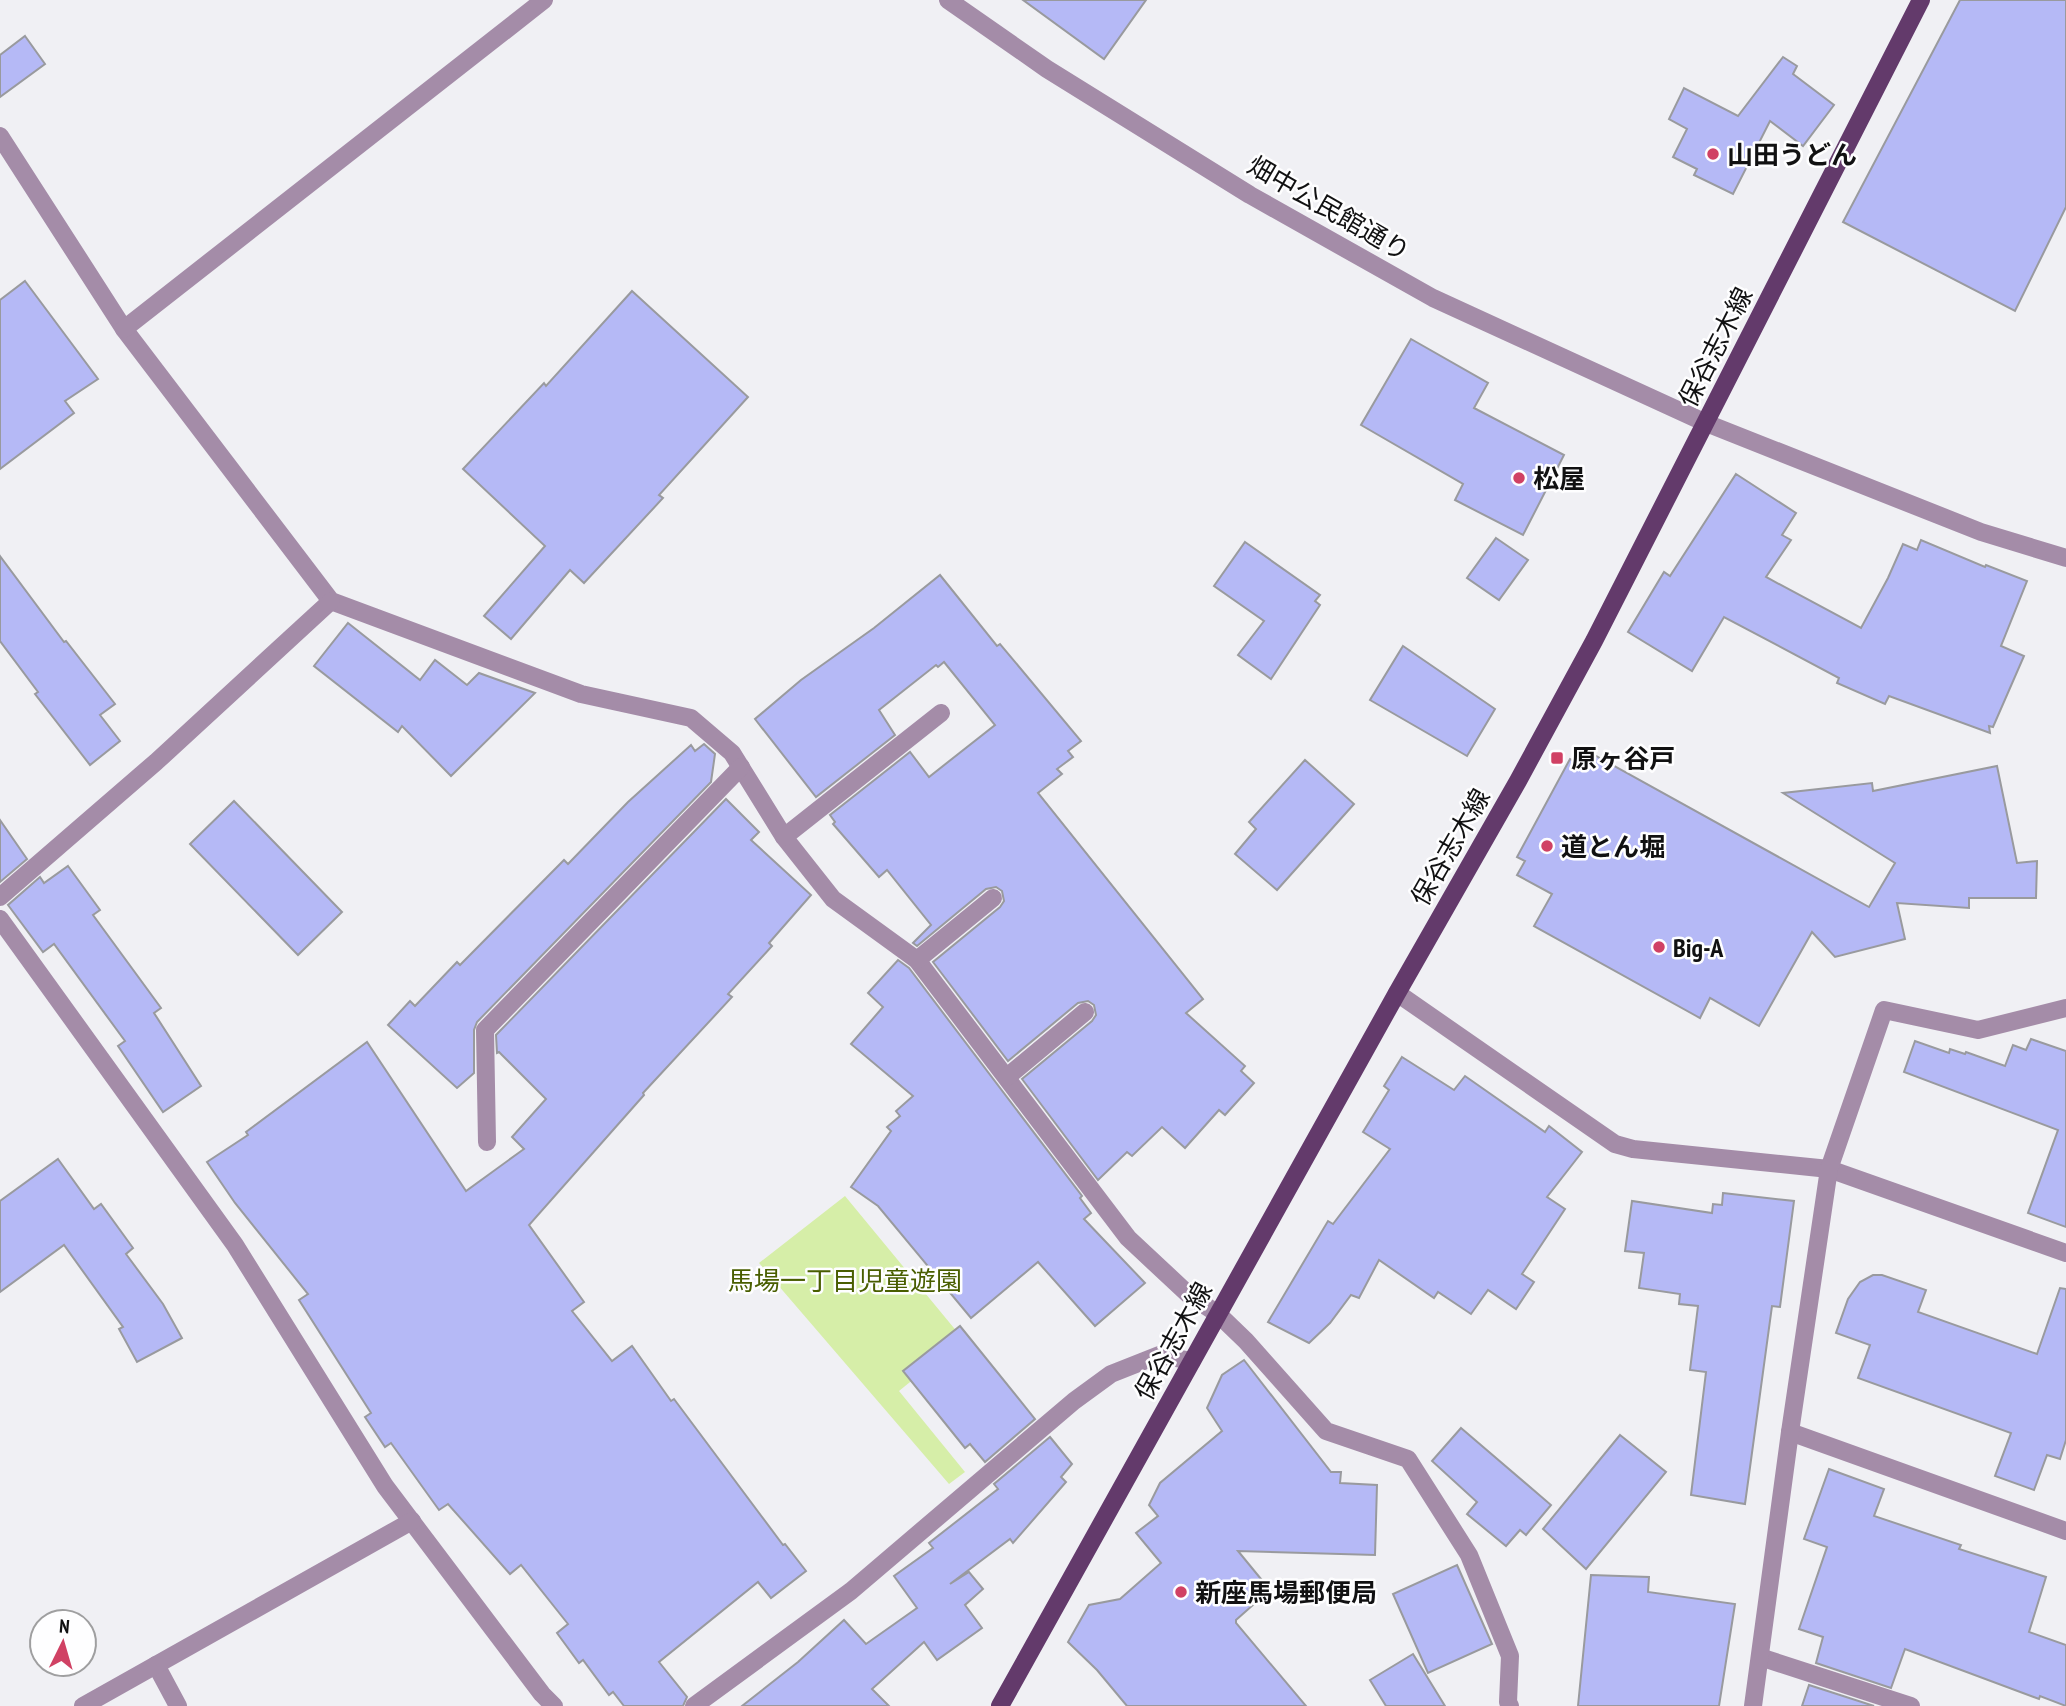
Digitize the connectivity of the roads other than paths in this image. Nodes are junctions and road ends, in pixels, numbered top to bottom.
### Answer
1 (544, 0) edge
2 (948, 0) edge
3 (1922, 0) edge
4 (0, 136) edge
5 (124, 329) junction
6 (1706, 423) junction
7 (2066, 558) edge
8 (331, 601) junction
9 (941, 713) dead end
10 (741, 767) junction
11 (784, 837) junction
12 (0, 897) edge
13 (992, 898) dead end
14 (0, 919) edge
15 (917, 960) junction
16 (1397, 993) junction
17 (2066, 1008) edge
18 (1085, 1012) dead end
19 (1007, 1077) junction
20 (487, 1142) dead end
21 (1829, 1169) junction
22 (2066, 1253) edge
23 (1218, 1314) junction
24 (1192, 1361) junction
25 (1790, 1432) junction
26 (412, 1521) junction
27 (2066, 1531) edge
28 (1760, 1657) junction
29 (156, 1665) junction
30 (83, 1706) edge
31 (178, 1706) edge
32 (554, 1706) edge
33 (694, 1706) edge
34 (1000, 1706) edge
35 (1510, 1706) edge
36 (1753, 1706) edge
37 (1911, 1706) edge

1 - 5 street
2 - 6 street, 畑中公民館通り
3 - 6 main road, 保谷志木線
4 - 5 street
5 - 8 street
6 - 7 street, 畑中公民館通り
6 - 16 main road, 保谷志木線
8 - 10 street
8 - 12 street
9 - 11 street
10 - 11 street
10 - 20 street
11 - 15 street
13 - 15 street
14 - 26 street
15 - 19 street
16 - 21 street
16 - 23 main road, 保谷志木線
17 - 21 street
18 - 19 street
19 - 23 street
21 - 22 street
21 - 25 street
23 - 24 main road, 保谷志木線
23 - 35 street
24 - 33 street
24 - 34 main road, 保谷志木線
25 - 27 street
25 - 28 street
26 - 29 street
26 - 32 street
28 - 36 street
28 - 37 street
29 - 30 street
29 - 31 street

